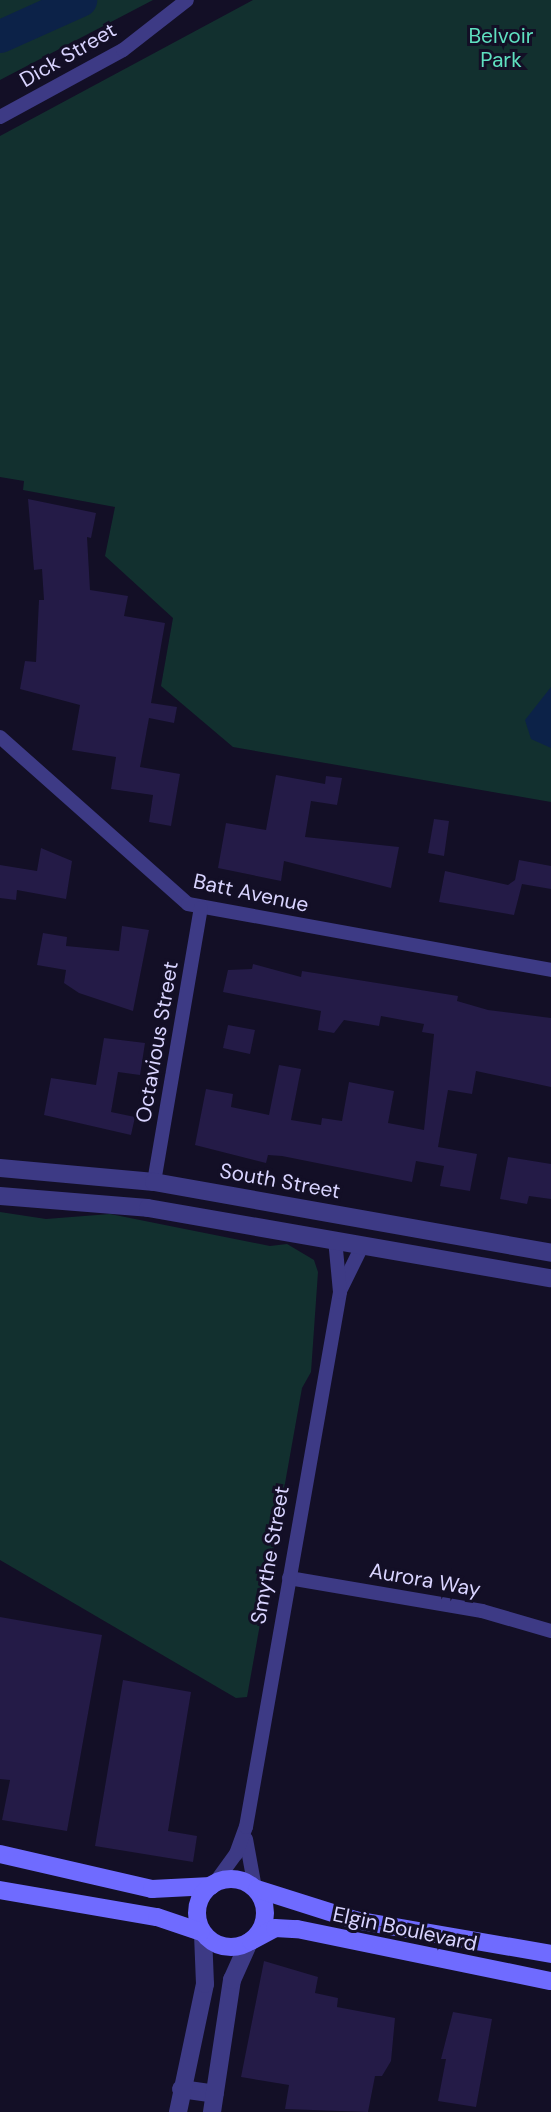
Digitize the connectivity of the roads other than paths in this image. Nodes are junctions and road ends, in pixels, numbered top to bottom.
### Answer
1 (187, 0) edge
2 (0, 117) edge
3 (0, 737) edge
4 (201, 908) junction
5 (551, 970) edge
6 (0, 1168) edge
7 (154, 1182) junction
8 (0, 1196) edge
9 (148, 1208) junction
10 (352, 1217) junction
11 (335, 1239) junction
12 (363, 1244) junction
13 (551, 1253) edge
14 (551, 1278) edge
15 (340, 1292) junction
16 (289, 1578) junction
17 (551, 1631) edge
18 (246, 1827) junction
19 (0, 1854) edge
20 (213, 1885) junction
21 (256, 1889) junction
22 (0, 1890) edge
23 (202, 1933) junction
24 (251, 1941) junction
25 (551, 1954) edge
26 (551, 1981) edge
27 (181, 2089) junction
28 (215, 2094) junction
29 (178, 2112) edge
30 (212, 2112) edge

1 - 2 street, Dick Street
3 - 4 street, Batt Avenue
4 - 5 street, Batt Avenue
4 - 7 street, Octavious Street
6 - 7 street, South Street
7 - 9 street
7 - 10 street, South Street
8 - 9 street
9 - 11 street
10 - 11 street
10 - 12 street
10 - 13 street, South Street
11 - 12 street
11 - 15 street, Smythe Street
12 - 14 street
12 - 15 street, Smythe Street
15 - 16 street, Smythe Street
16 - 17 street, Aurora Way
16 - 18 street, Smythe Street
18 - 20 street, Smythe Street
18 - 21 street, Smythe Street
19 - 20 main road
20 - 21 main road
20 - 23 main road
21 - 24 main road
21 - 25 main road, Elgin Boulevard
22 - 23 main road
23 - 24 main road
23 - 27 street
24 - 26 main road, Elgin Boulevard
24 - 28 street
27 - 28 street
27 - 29 street
28 - 30 street

